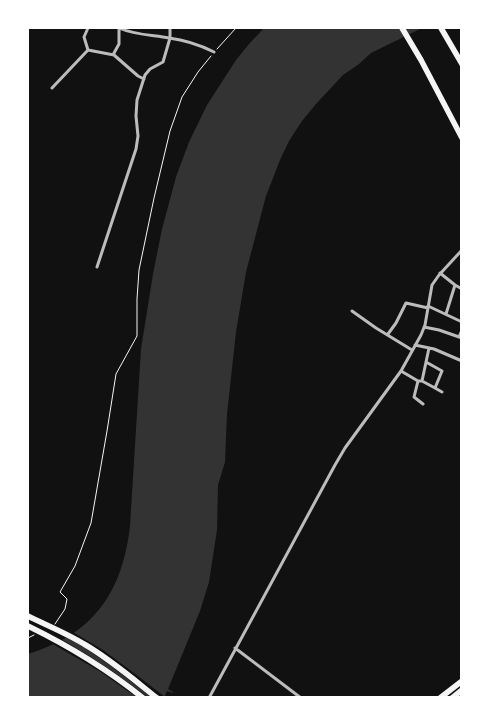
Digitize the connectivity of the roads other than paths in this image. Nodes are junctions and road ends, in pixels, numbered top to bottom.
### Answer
1 (88, 28) edge
2 (119, 28) edge
3 (170, 28) edge
4 (402, 28) edge
5 (441, 28) edge
6 (170, 38) junction
7 (88, 50) junction
8 (214, 52) dead end
9 (114, 56) junction
10 (462, 64) edge
11 (144, 79) junction
12 (52, 88) dead end
13 (462, 138) edge
14 (462, 250) edge
15 (98, 267) dead end
16 (440, 273) junction
17 (455, 285) junction
18 (462, 289) edge
19 (428, 307) junction
20 (352, 311) dead end
21 (446, 314) junction
22 (462, 322) edge
23 (424, 327) junction
24 (462, 330) edge
25 (388, 334) junction
26 (460, 337) edge
27 (415, 345) junction
28 (429, 348) junction
29 (412, 350) junction
30 (462, 361) edge
31 (426, 362) junction
32 (401, 371) junction
33 (420, 381) junction
34 (435, 388) junction
35 (442, 392) dead end
36 (423, 404) dead end
37 (30, 617) edge
38 (28, 626) edge
39 (235, 648) junction
40 (462, 681) edge
41 (462, 690) edge
42 (144, 698) edge
43 (157, 698) edge
44 (209, 698) edge
45 (301, 698) edge
46 (440, 698) edge
47 (452, 698) edge

1 - 7 street
2 - 6 street
2 - 9 street
3 - 6 street
4 - 13 main road
5 - 10 main road
6 - 8 street
6 - 11 street
7 - 9 street
7 - 12 street
9 - 11 street
11 - 15 street
14 - 16 street
16 - 17 street
16 - 19 street
17 - 18 street
17 - 21 street
19 - 21 street
19 - 23 street
19 - 25 street
20 - 25 street
21 - 22 street
23 - 26 street
23 - 27 street
24 - 26 street
25 - 29 street
27 - 28 street
27 - 29 street
28 - 30 street
28 - 31 street
29 - 32 street
31 - 33 street
31 - 34 street
32 - 33 street
32 - 39 street
33 - 34 street
33 - 36 street
34 - 35 street
37 - 43 main road
38 - 42 main road
39 - 44 street
39 - 45 street
40 - 46 main road
41 - 47 main road

